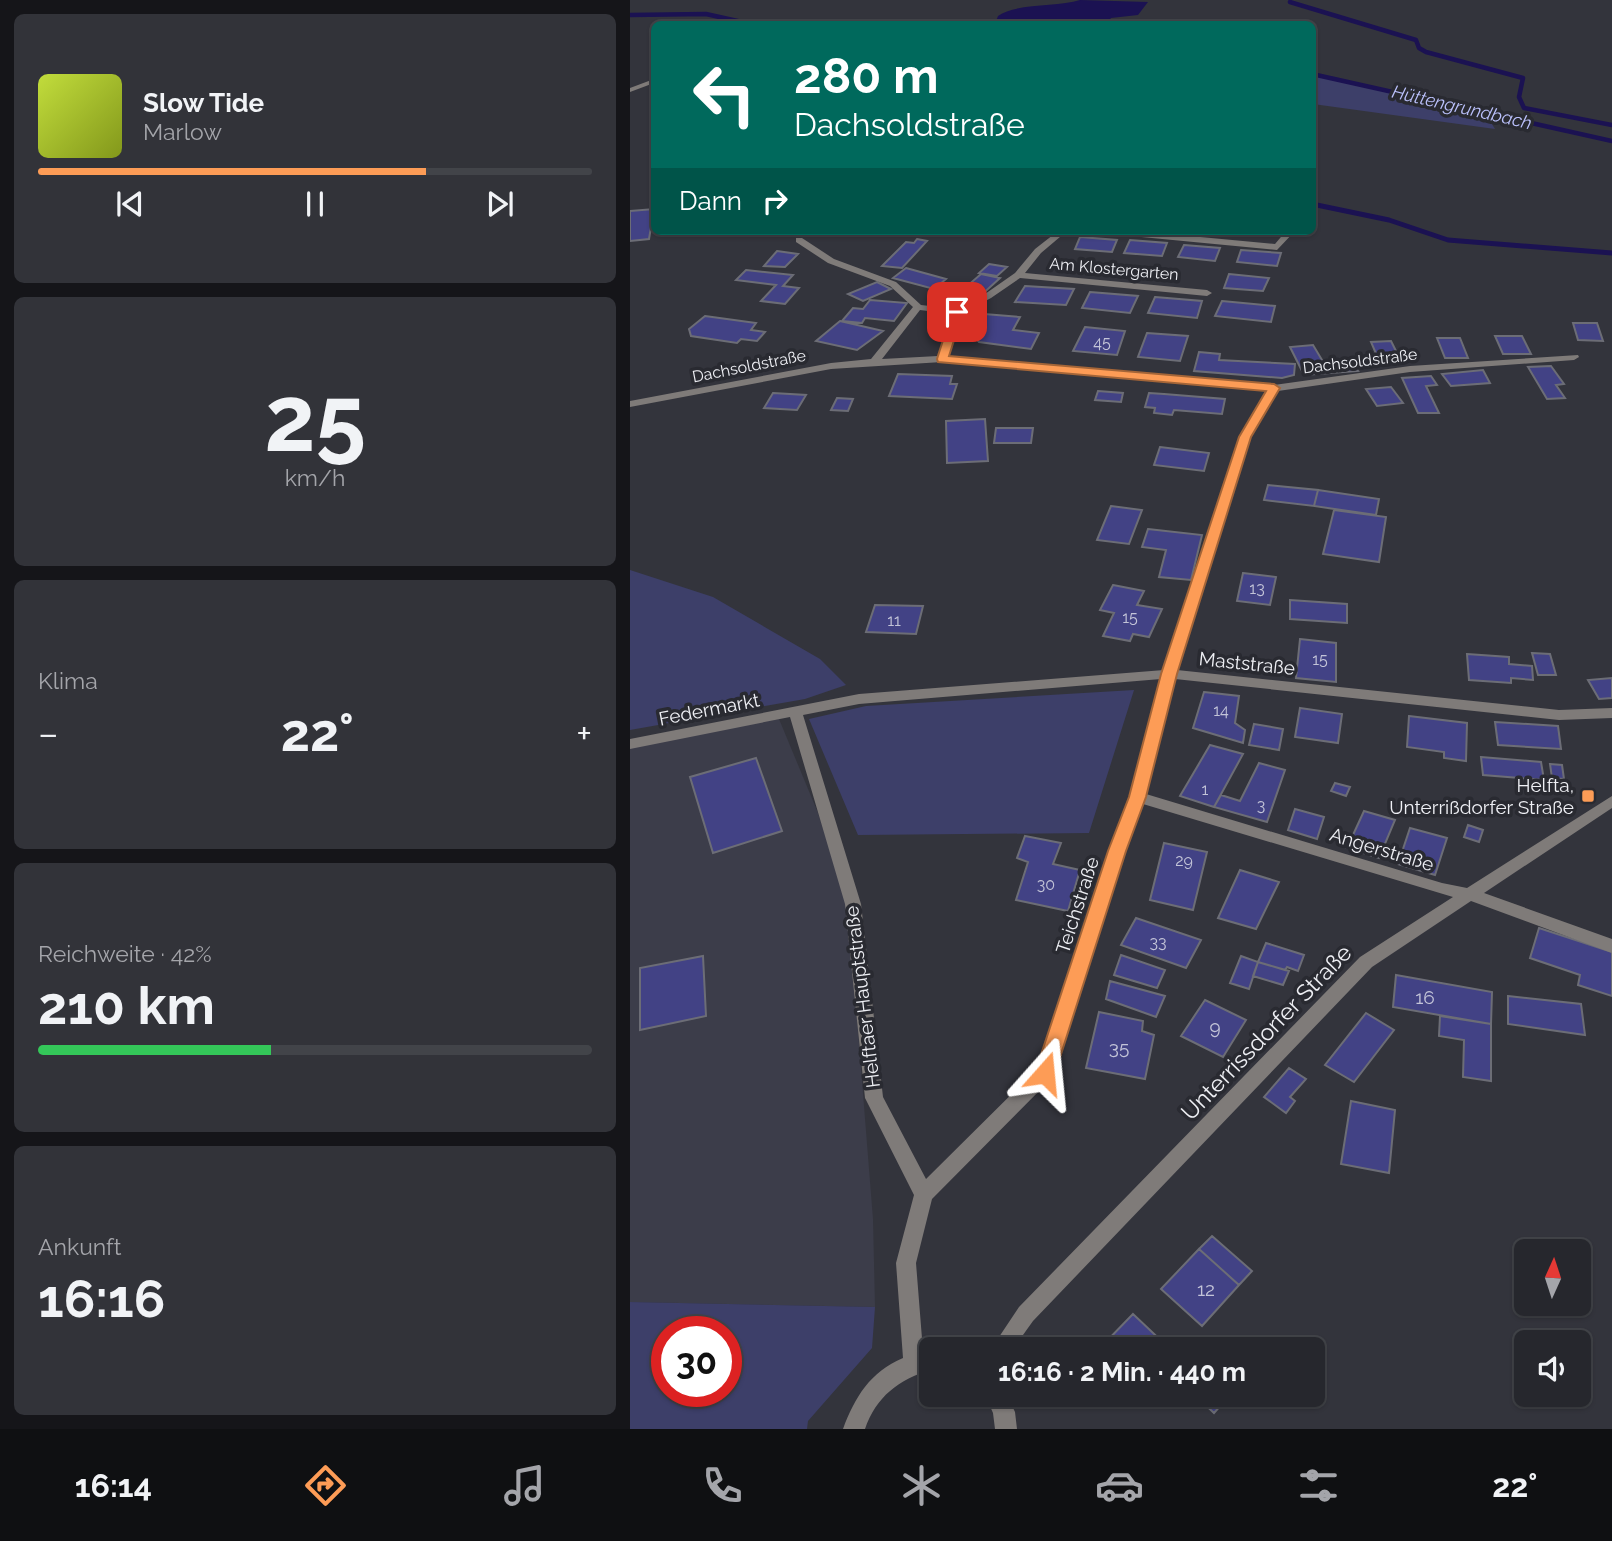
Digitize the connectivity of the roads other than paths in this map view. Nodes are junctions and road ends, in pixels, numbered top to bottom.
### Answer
1 (651, 82) edge
2 (630, 90) edge
3 (1058, 235) edge
4 (1152, 235) edge
5 (1288, 235) edge
6 (799, 240) dead end
7 (1018, 275) junction
8 (1207, 293) dead end
9 (918, 307) junction
10 (957, 312) junction
11 (1574, 357) dead end
12 (942, 359) junction
13 (874, 362) junction
14 (1274, 388) junction
15 (630, 404) edge
16 (1169, 674) junction
17 (796, 713) junction
18 (1612, 713) edge
19 (630, 744) edge
20 (1138, 797) junction
21 (1612, 801) edge
22 (1468, 894) junction
23 (1612, 946) edge
24 (924, 1194) junction
25 (1009, 1337) edge
26 (919, 1338) edge
27 (919, 1363) edge
28 (1002, 1407) edge
29 (853, 1429) edge
30 (1006, 1429) edge

1 - 2 street
3 - 7 street, Am Klostergarten
4 - 5 street, Am Klostergarten
6 - 9 street
7 - 8 street, Am Klostergarten
7 - 10 street, Am Klostergarten
9 - 10 street
9 - 13 street
10 - 12 street
11 - 14 street, Dachsoldstraße
12 - 13 street, Dachsoldstraße
12 - 14 street, Dachsoldstraße
13 - 15 street, Dachsoldstraße
14 - 16 street, Teichstraße
16 - 17 street, Maststraße
16 - 18 street, Maststraße
16 - 20 street, Teichstraße
17 - 19 street, Federmarkt
17 - 24 street, Helftaer Hauptstraße
20 - 22 street, Angerstraße
20 - 24 street, Teichstraße
21 - 22 street, Unterrissdorfer Straße
22 - 23 street, Angerstraße
22 - 25 street, Unterrissdorfer Straße
24 - 26 street
27 - 29 street
28 - 30 street

